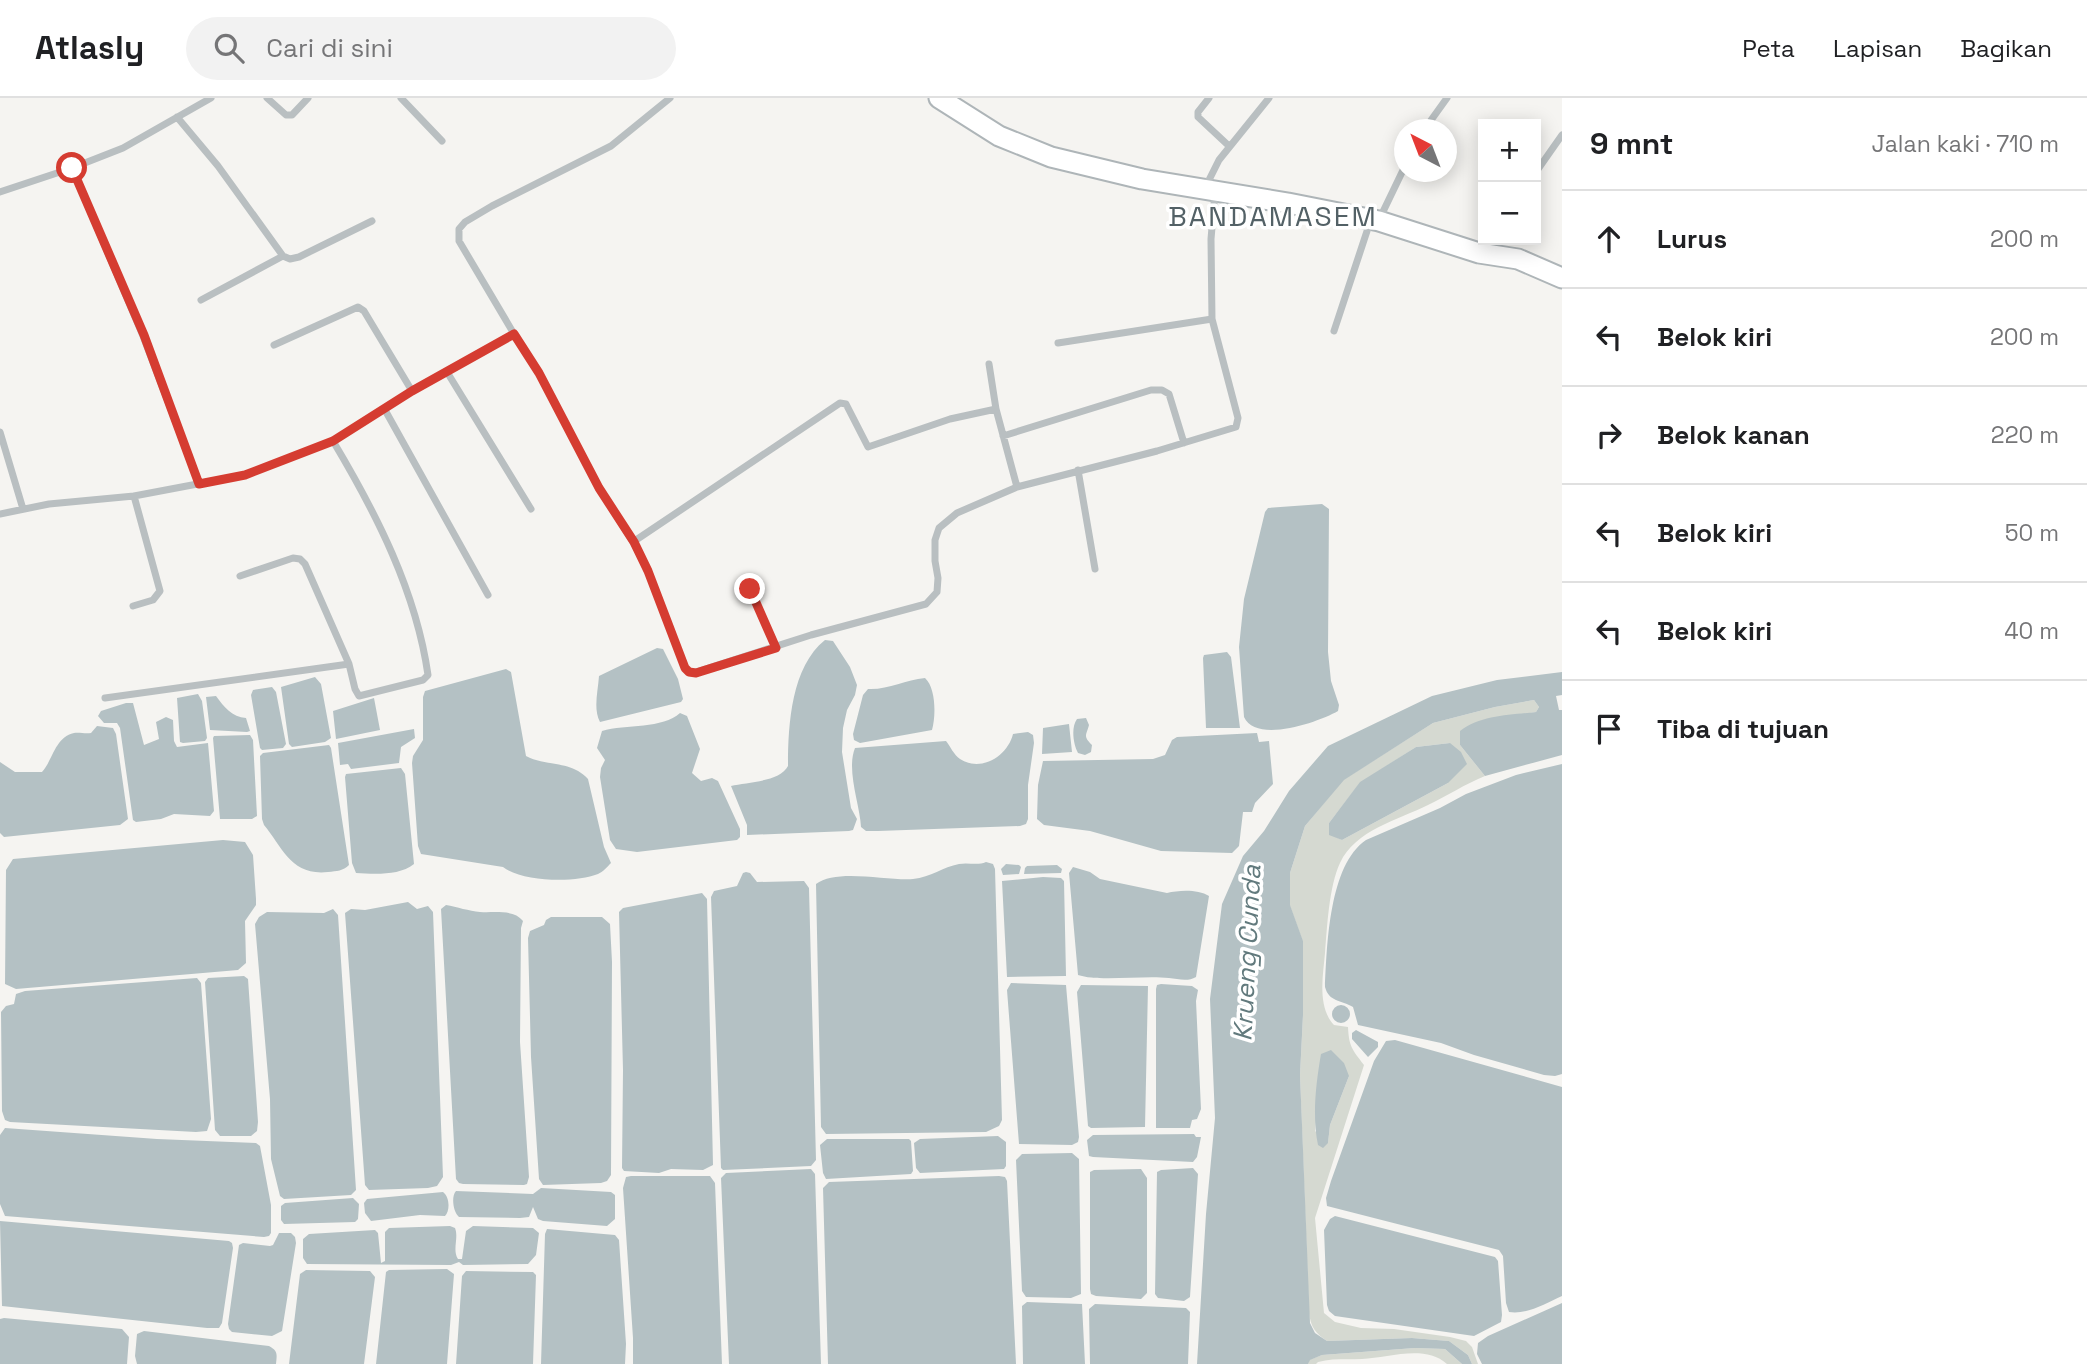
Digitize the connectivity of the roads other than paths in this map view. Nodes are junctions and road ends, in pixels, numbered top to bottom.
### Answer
1 (189, 98) edge
2 (211, 98) edge
3 (267, 98) edge
4 (308, 98) edge
5 (401, 98) edge
6 (670, 98) edge
7 (939, 98) edge
8 (1209, 98) edge
9 (1269, 98) edge
10 (1447, 98) edge
11 (196, 107) junction
12 (177, 117) junction
13 (1432, 119) edge
14 (1562, 135) edge
15 (442, 141) dead end
16 (1229, 146) junction
17 (1541, 165) edge
18 (72, 168) junction
19 (1396, 182) edge
20 (1209, 191) junction
21 (0, 192) edge
22 (1375, 220) junction
23 (372, 221) dead end
24 (1484, 246) edge
25 (283, 256) junction
26 (1562, 278) edge
27 (201, 300) dead end
28 (1212, 319) junction
29 (1334, 331) dead end
30 (514, 334) junction
31 (1058, 343) dead end
32 (274, 345) dead end
33 (989, 364) dead end
34 (447, 372) junction
35 (412, 391) junction
36 (996, 409) junction
37 (385, 410) junction
38 (0, 432) edge
39 (1003, 436) junction
40 (333, 441) junction
41 (1184, 443) junction
42 (1078, 470) junction
43 (199, 484) junction
44 (1017, 487) junction
45 (134, 496) junction
46 (23, 509) junction
47 (531, 509) dead end
48 (0, 514) edge
49 (634, 542) junction
50 (1095, 569) dead end
51 (240, 576) dead end
52 (750, 589) dead end
53 (488, 595) dead end
54 (133, 607) dead end
55 (776, 648) junction
56 (349, 664) junction
57 (105, 698) dead end

1 - 11 street
2 - 11 street
3 - 4 street
5 - 15 street
6 - 30 street
7 - 20 street
8 - 16 street
9 - 16 street
10 - 13 street
11 - 12 street
12 - 18 street
12 - 25 street
14 - 17 street
16 - 20 street
18 - 21 street
18 - 43 street
19 - 22 street
20 - 22 street
20 - 28 street
22 - 24 street
22 - 29 street
23 - 25 street
24 - 26 street
25 - 27 street
28 - 31 street
28 - 41 street
30 - 34 street
30 - 49 street
32 - 35 street
33 - 36 street
34 - 35 street
34 - 47 street
35 - 37 street
36 - 39 street
36 - 49 street
37 - 40 street
37 - 53 street
38 - 46 street
39 - 41 street
39 - 44 street
40 - 43 street
40 - 56 street
41 - 42 street
42 - 44 street
42 - 50 street
43 - 45 street
44 - 55 street
45 - 46 street
45 - 54 street
46 - 48 street
49 - 55 street
51 - 56 street
52 - 55 street
56 - 57 street

